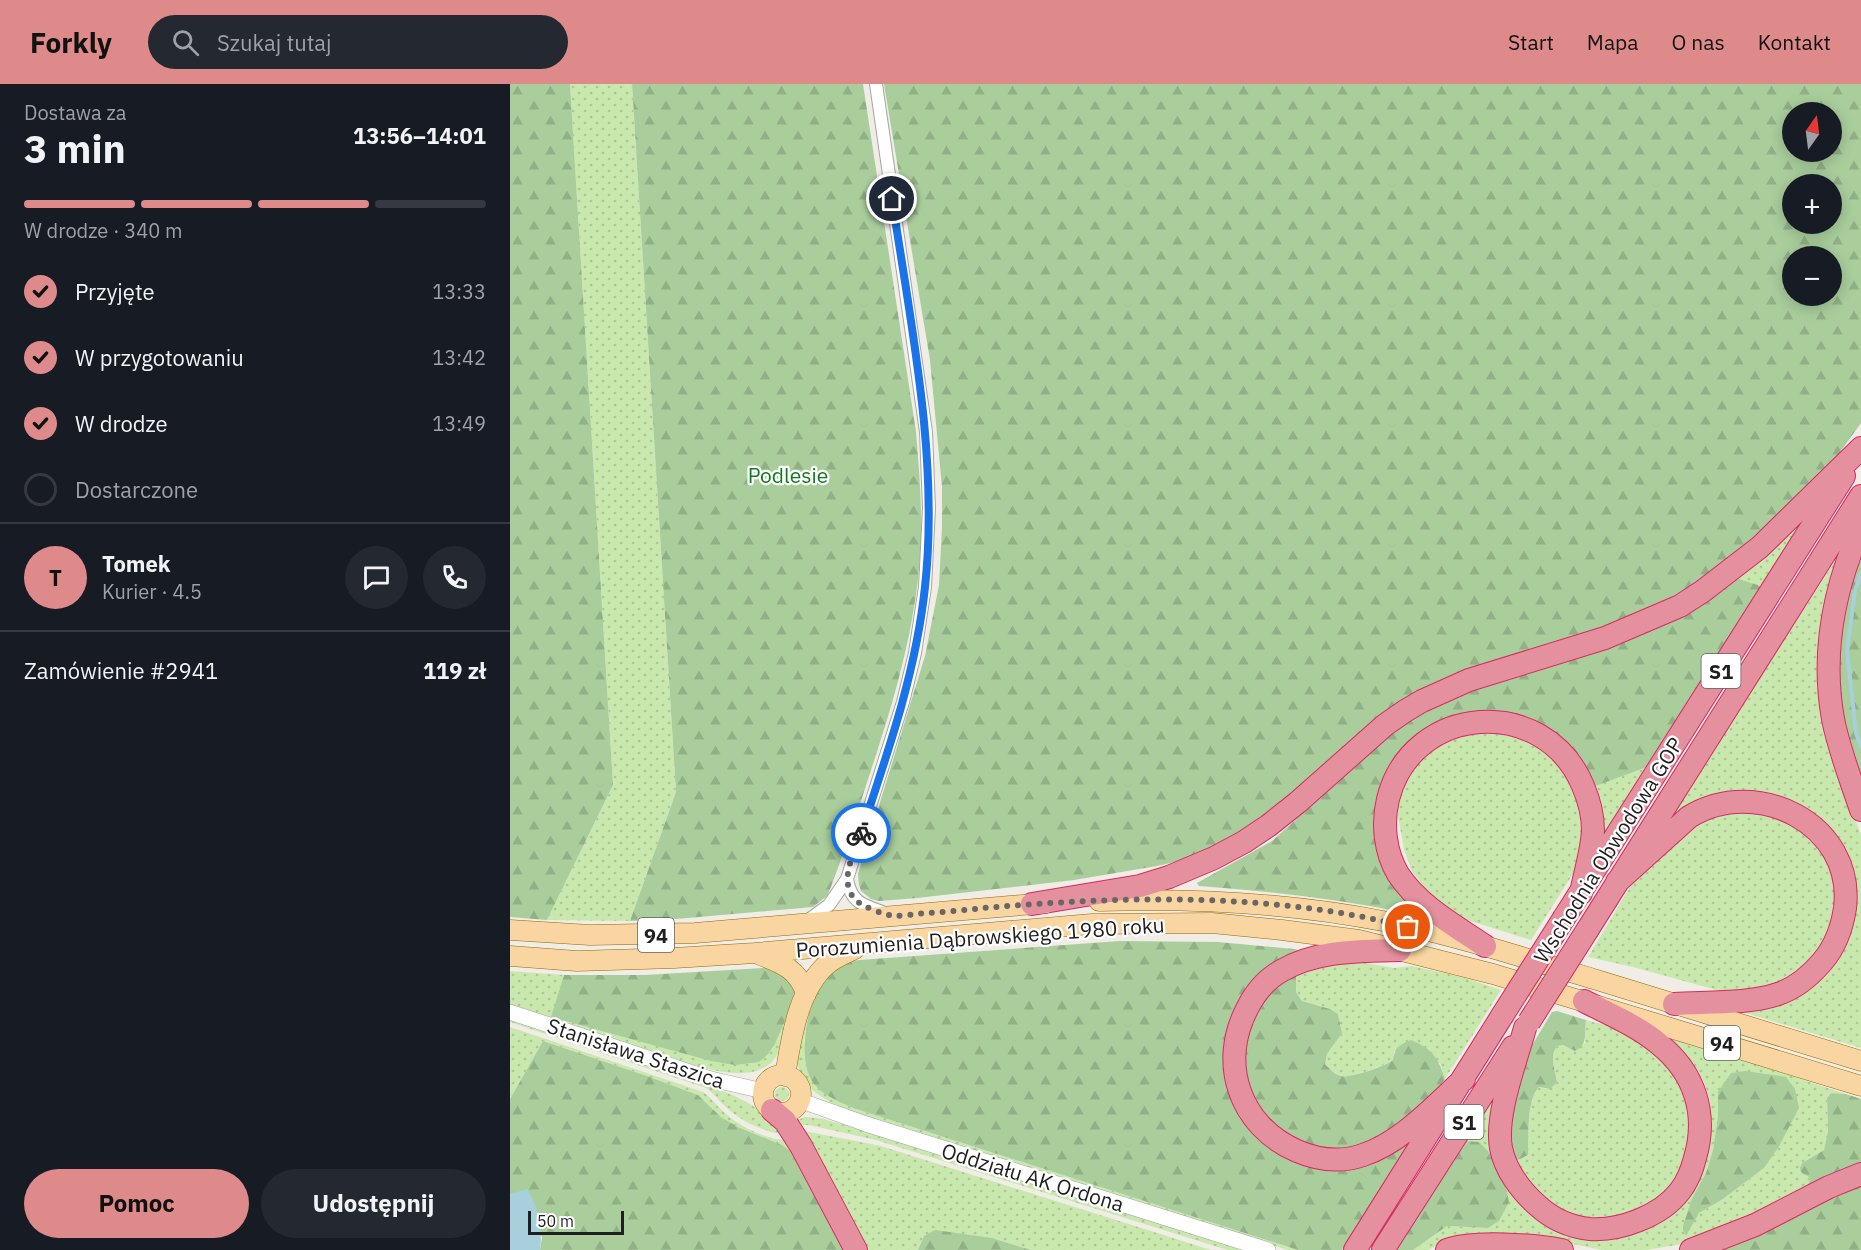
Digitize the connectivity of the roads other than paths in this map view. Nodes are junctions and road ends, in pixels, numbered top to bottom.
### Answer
1 (876, 84) edge
2 (1861, 449) edge
3 (1861, 496) edge
4 (1861, 527) edge
5 (1861, 810) edge
6 (847, 879) junction
7 (1617, 882) junction
8 (1581, 892) junction
9 (1032, 904) junction
10 (892, 916) junction
11 (802, 924) junction
12 (510, 930) edge
13 (864, 944) junction
14 (1485, 946) junction
15 (1400, 950) junction
16 (755, 953) junction
17 (510, 956) edge
18 (806, 994) junction
19 (1584, 1001) junction
20 (1674, 1004) junction
21 (510, 1012) edge
22 (1527, 1025) junction
23 (1861, 1061) edge
24 (785, 1076) junction
25 (1464, 1079) junction
26 (1861, 1086) edge
27 (768, 1100) junction
28 (799, 1100) junction
29 (1861, 1174) edge
30 (856, 1250) edge
31 (1268, 1250) edge
32 (1355, 1250) edge
33 (1383, 1250) edge
34 (1447, 1250) edge
35 (1562, 1250) edge
36 (1690, 1250) edge

1 - 6 street
2 - 8 highway, Wschodnia Obwodowa GOP / S1
2 - 9 highway
3 - 7 highway, Wschodnia Obwodowa GOP / S1
4 - 5 highway
6 - 10 street
6 - 11 street
7 - 20 highway
7 - 22 highway, Wschodnia Obwodowa GOP / S1, bridge
8 - 14 highway
8 - 25 highway, Wschodnia Obwodowa GOP / S1, bridge
9 - 10 main road, Porozumienia Dąbrowskiego 1980 roku / 94
9 - 14 main road, Porozumienia Dąbrowskiego 1980 roku / 94
10 - 11 main road, Porozumienia Dąbrowskiego 1980 roku / 94
11 - 12 main road, Porozumienia Dąbrowskiego 1980 roku / 94
13 - 15 main road, Porozumienia Dąbrowskiego 1980 roku / 94
13 - 16 main road, Porozumienia Dąbrowskiego 1980 roku / 94
13 - 18 main road
14 - 20 main road, Porozumienia Dąbrowskiego 1980 roku / 94
15 - 19 main road, Porozumienia Dąbrowskiego 1980 roku / 94
15 - 25 highway
16 - 17 main road, Porozumienia Dąbrowskiego 1980 roku / 94
16 - 18 main road
18 - 24 main road
19 - 22 highway
19 - 26 main road, Porozumienia Dąbrowskiego 1980 roku / 94
20 - 23 main road, Porozumienia Dąbrowskiego 1980 roku / 94
21 - 27 street, Stanisława Staszica
22 - 33 highway, Wschodnia Obwodowa GOP / S1
24 - 27 main road
24 - 28 main road
25 - 32 highway, Wschodnia Obwodowa GOP / S1
27 - 28 main road
27 - 30 highway
28 - 31 street, Oddziału AK Ordona
29 - 36 highway
34 - 35 highway

